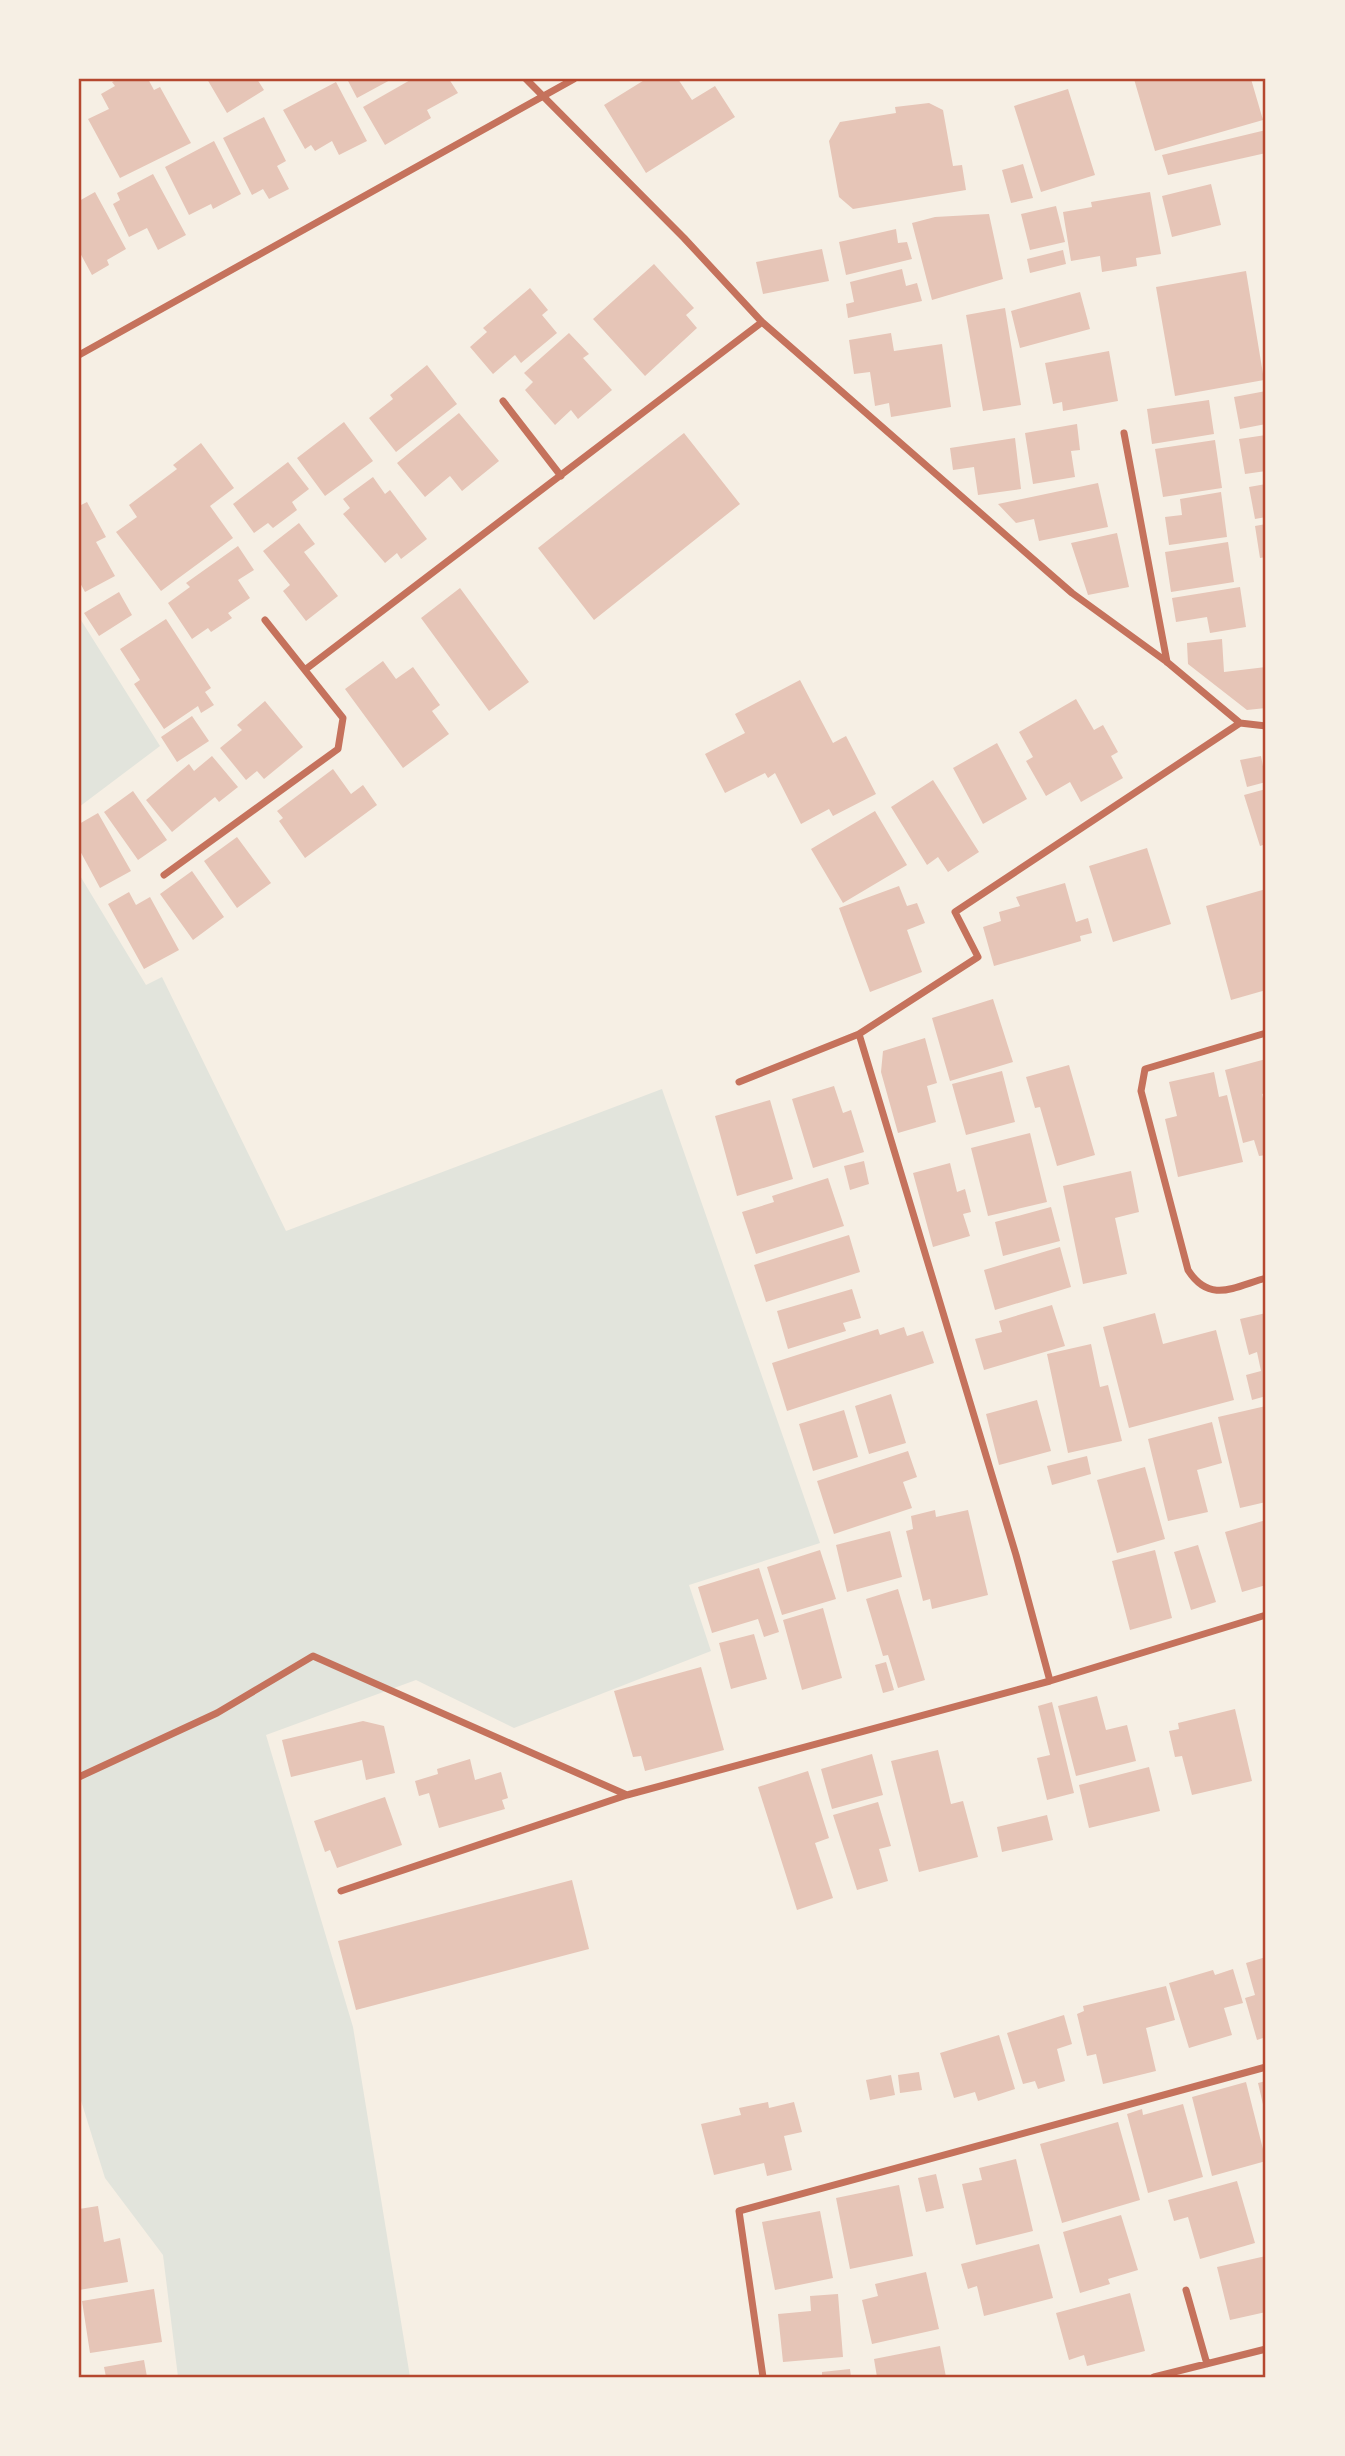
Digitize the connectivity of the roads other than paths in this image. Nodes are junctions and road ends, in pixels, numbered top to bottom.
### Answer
1 (526, 79) edge
2 (574, 79) edge
3 (541, 95) junction
4 (762, 322) junction
5 (79, 355) edge
6 (503, 401) dead end
7 (1124, 433) dead end
8 (561, 476) junction
9 (265, 620) dead end
10 (1167, 662) junction
11 (306, 669) junction
12 (1240, 723) junction
13 (1266, 726) edge
14 (163, 875) dead end
15 (1266, 1033) edge
16 (859, 1034) junction
17 (739, 1082) dead end
18 (1266, 1278) edge
19 (1266, 1615) edge
20 (1049, 1681) junction
21 (79, 1777) edge
22 (627, 1795) junction
23 (341, 1891) dead end
24 (1266, 2067) edge
25 (1186, 2290) dead end
26 (1266, 2349) edge
27 (1208, 2364) junction
28 (763, 2377) edge
29 (1154, 2377) edge

1 - 3 street
2 - 3 street
3 - 4 street
3 - 5 street
4 - 8 street
4 - 10 street
6 - 8 street
7 - 10 street
8 - 11 street
9 - 11 street
10 - 12 street
11 - 14 street
12 - 13 street
12 - 16 street
15 - 18 street
16 - 17 street
16 - 20 street
19 - 20 street
20 - 22 street
21 - 22 street
22 - 23 street
24 - 28 street
25 - 27 street
26 - 27 street
27 - 29 street

